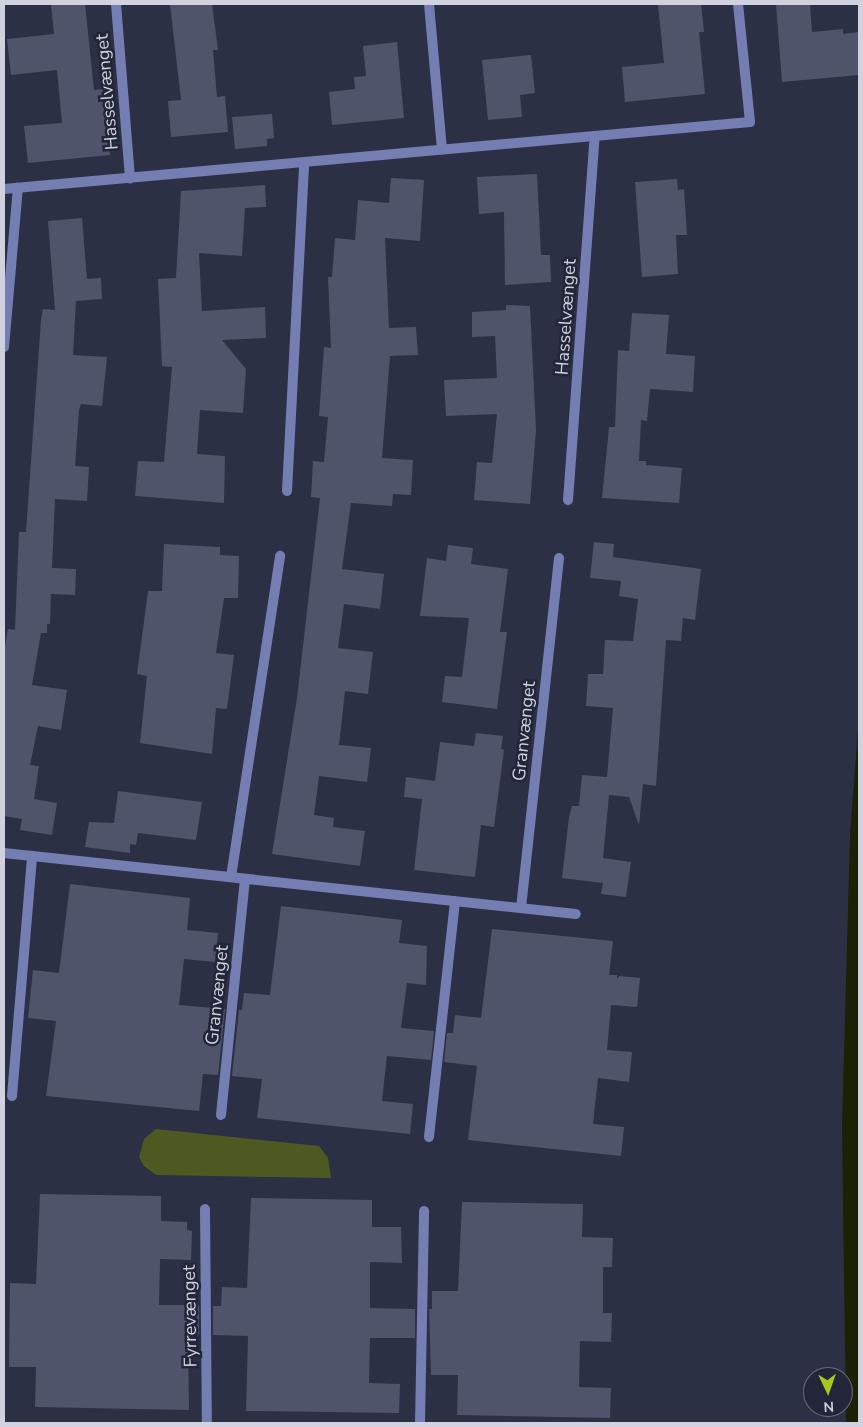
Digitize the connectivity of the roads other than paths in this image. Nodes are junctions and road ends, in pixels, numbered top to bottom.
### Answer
1 (116, 4) edge
2 (429, 4) edge
3 (738, 4) edge
4 (595, 136) junction
5 (442, 150) junction
6 (304, 162) junction
7 (130, 178) junction
8 (18, 188) junction
9 (4, 190) edge
10 (4, 347) edge
11 (288, 490) dead end
12 (568, 500) dead end
13 (280, 556) dead end
14 (559, 558) dead end
15 (4, 853) edge
16 (32, 856) junction
17 (230, 877) junction
18 (244, 879) junction
19 (455, 901) junction
20 (521, 908) junction
21 (576, 914) dead end
22 (12, 1096) dead end
23 (221, 1115) dead end
24 (429, 1137) dead end
25 (205, 1209) dead end
26 (424, 1211) dead end
27 (207, 1423) edge
28 (420, 1423) edge

1 - 7 street, Hasselvænget
2 - 5 street
3 - 4 street
4 - 5 street
4 - 12 street, Hasselvænget
5 - 6 street
6 - 7 street
6 - 11 street
7 - 8 street
8 - 9 street
8 - 10 street
13 - 17 street
14 - 20 street, Granvænget
15 - 16 street
16 - 17 street
16 - 22 street
17 - 18 street
18 - 19 street
18 - 23 street, Granvænget
19 - 20 street
19 - 24 street
20 - 21 street
25 - 27 street, Fyrrevænget
26 - 28 street

